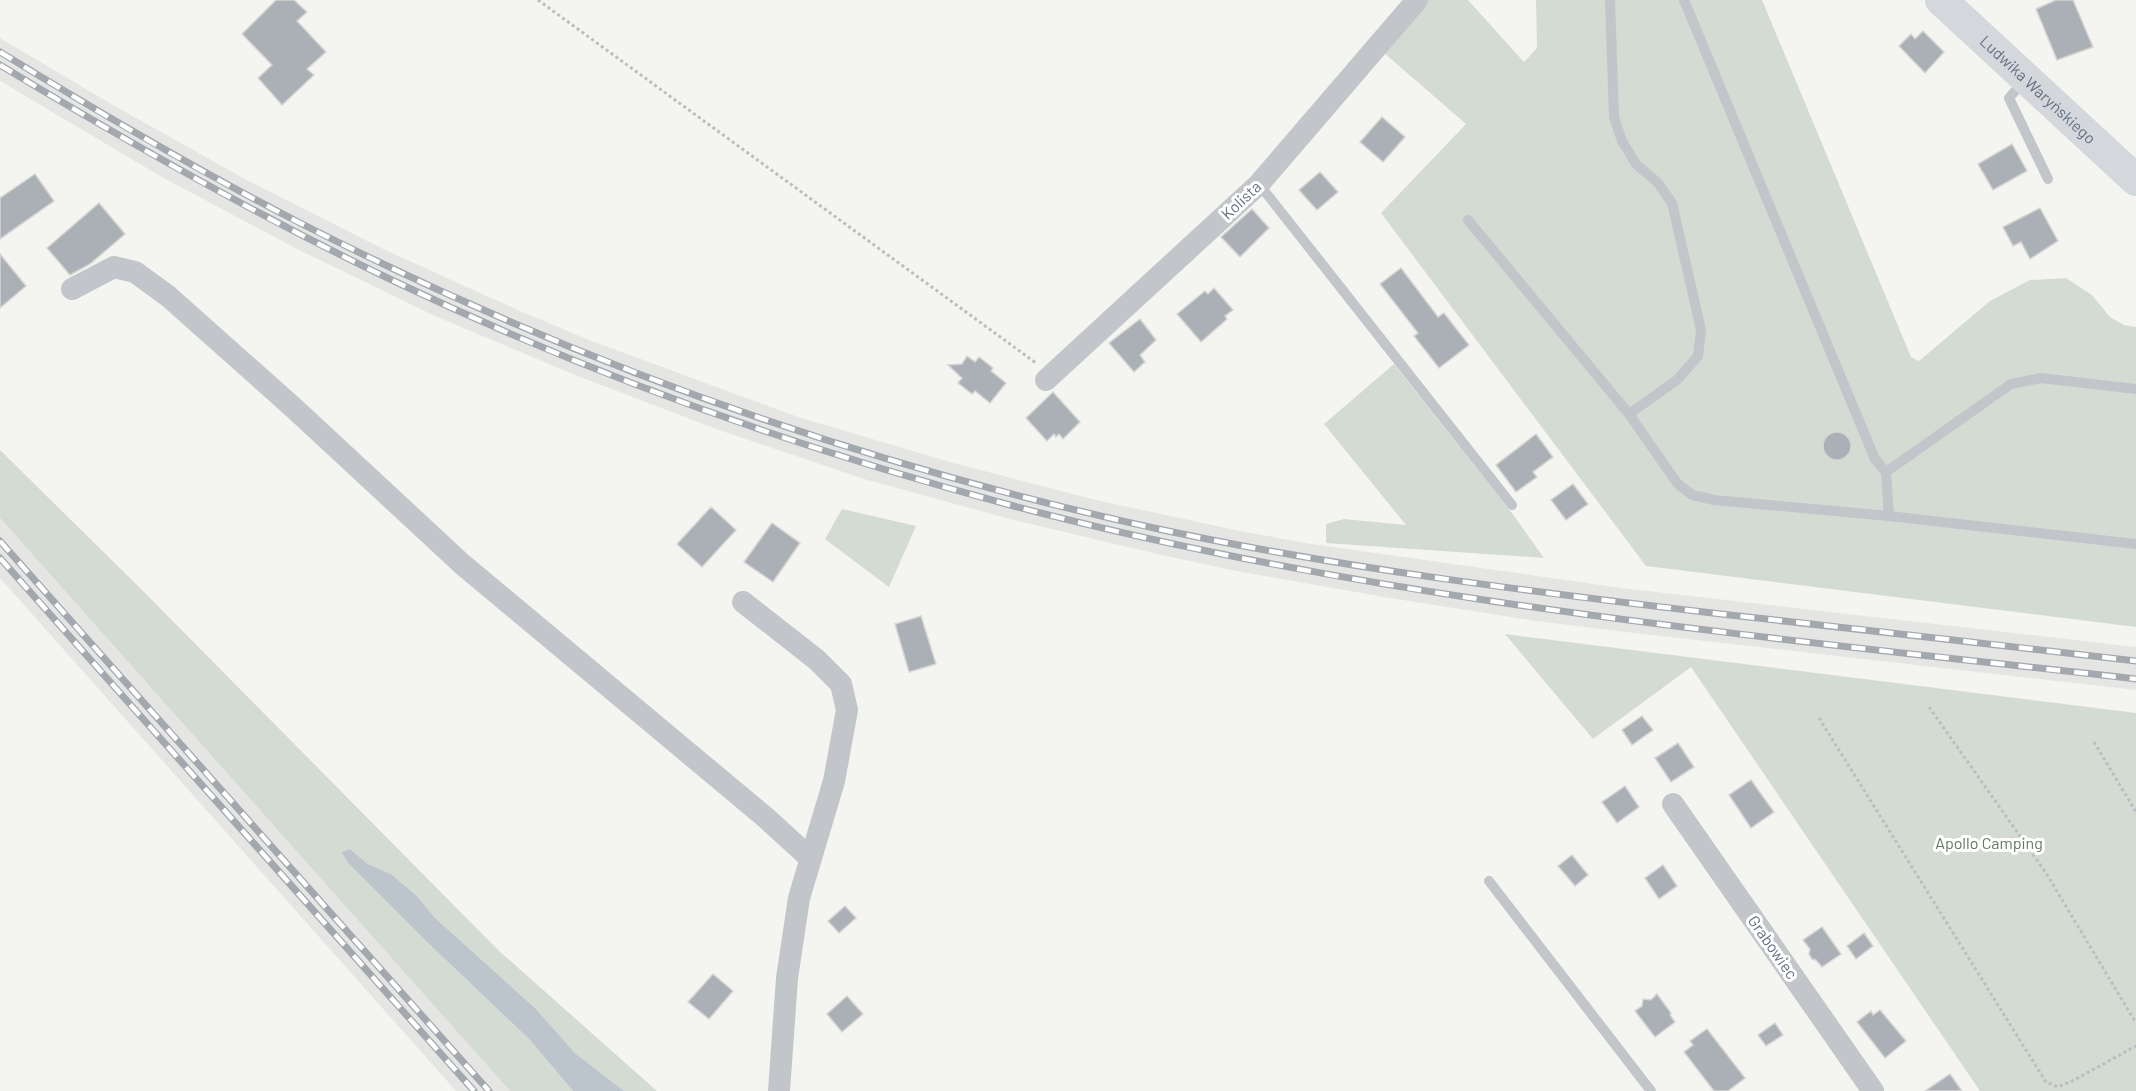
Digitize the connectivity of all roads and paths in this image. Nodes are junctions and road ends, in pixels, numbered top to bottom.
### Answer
1 (538, 0) edge
2 (1417, 0) edge
3 (1610, 0) edge
4 (1684, 0) edge
5 (1941, 0) edge
6 (2026, 78) junction
7 (2048, 179) dead end
8 (2136, 180) edge
9 (1259, 184) junction
10 (1468, 220) dead end
11 (72, 289) dead end
12 (1049, 377) joint
13 (2136, 389) edge
14 (1629, 414) junction
15 (1886, 472) junction
16 (1512, 505) dead end
17 (1889, 516) junction
18 (2136, 544) edge
19 (743, 602) dead end
20 (1929, 707) dead end
21 (1819, 718) dead end
22 (2094, 742) dead end
23 (1673, 804) dead end
24 (2136, 812) edge
25 (810, 858) junction
26 (1489, 881) dead end
27 (2136, 1023) edge
28 (2136, 1046) edge
29 (778, 1091) edge
30 (1651, 1091) edge
31 (1874, 1091) edge

1 - 12 path
2 - 9 street, Kolista
3 - 14 lane
4 - 15 lane
5 - 6 street, Ludwika Waryńskiego
6 - 7 lane
6 - 8 street, Ludwika Waryńskiego
9 - 12 street, Kolista
9 - 16 lane
10 - 14 lane
11 - 25 street
13 - 15 lane
14 - 17 lane
15 - 17 lane
17 - 18 lane
19 - 25 street
20 - 27 path
21 - 28 path
22 - 24 path
23 - 31 street, Grabowiec
25 - 29 street
26 - 30 lane

